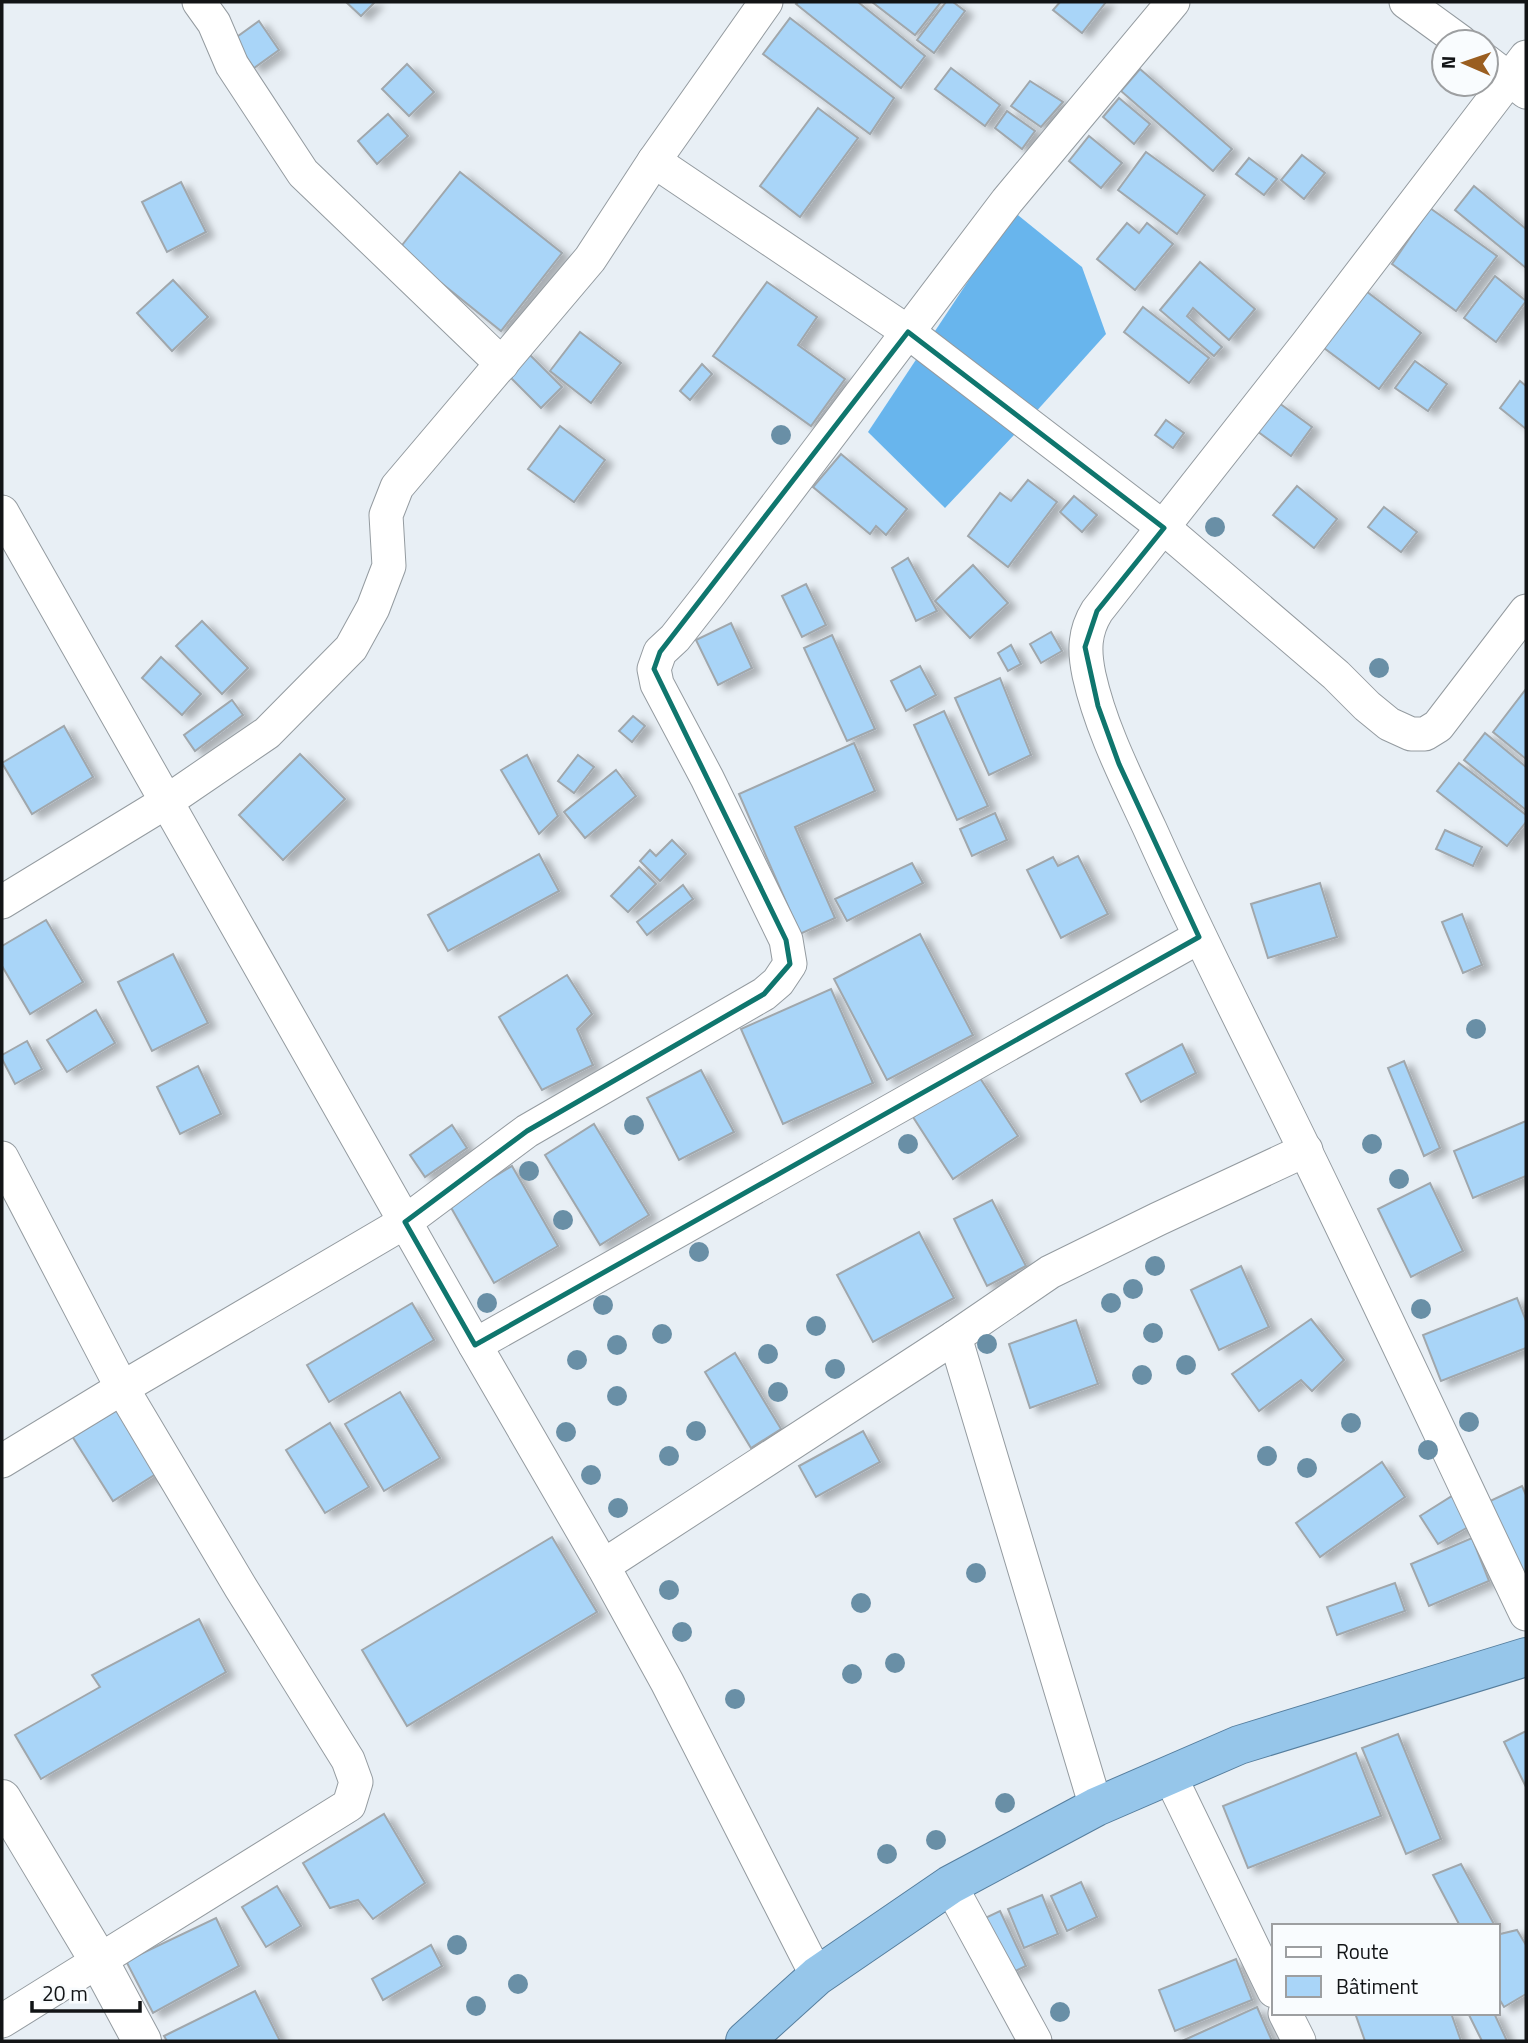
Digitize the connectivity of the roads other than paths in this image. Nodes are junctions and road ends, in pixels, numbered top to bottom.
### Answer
1 (199, 2) edge
2 (766, 2) edge
3 (1173, 2) edge
4 (1406, 2) edge
5 (1442, 28) edge
6 (1512, 72) edge
7 (654, 161) junction
8 (908, 332) junction
9 (502, 364) junction
10 (2, 512) edge
11 (1164, 528) junction
12 (1526, 611) edge
13 (166, 802) junction
14 (2, 902) edge
15 (1199, 937) junction
16 (1306, 1150) junction
17 (2, 1158) edge
18 (405, 1222) junction
19 (955, 1336) junction
20 (475, 1345) junction
21 (122, 1388) junction
22 (2, 1461) edge
23 (603, 1566) junction
24 (1526, 1614) edge
25 (1526, 1657) edge
26 (1169, 1774) junction
27 (2, 1799) edge
28 (1096, 1807) junction
29 (950, 1885) junction
30 (99, 1961) junction
31 (817, 1976) junction
32 (1272, 1986) edge
33 (1286, 2015) edge
34 (2, 2021) edge
35 (142, 2041) edge
36 (745, 2041) edge
37 (1035, 2041) edge
38 (1299, 2041) edge

1 - 9 street
2 - 7 street
3 - 8 street
4 - 5 street
6 - 11 street
7 - 8 street
7 - 9 street
8 - 11 street
8 - 18 street
9 - 13 street
10 - 13 street
11 - 12 street
11 - 15 street
13 - 14 street
13 - 18 street
15 - 16 street
15 - 20 street
16 - 19 street
16 - 24 street
17 - 21 street
18 - 20 street
18 - 21 street
19 - 23 street
19 - 28 street
20 - 23 street
21 - 22 street
21 - 30 street
23 - 31 street
25 - 26 highway
26 - 28 highway
26 - 32 street
27 - 30 street
28 - 29 highway
29 - 31 highway
29 - 37 street
30 - 34 street
30 - 35 street
31 - 36 highway
33 - 38 street

